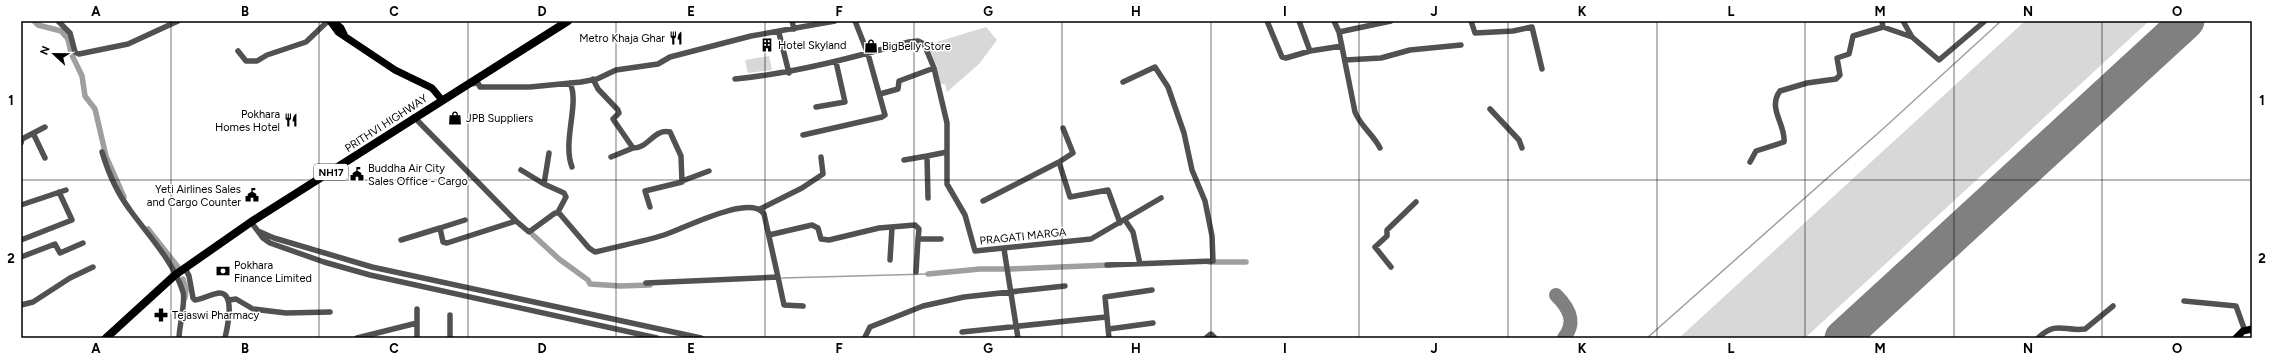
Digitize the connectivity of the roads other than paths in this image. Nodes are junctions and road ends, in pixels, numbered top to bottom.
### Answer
1 (58, 21) edge
2 (178, 21) edge
3 (329, 21) edge
4 (333, 21) edge
5 (568, 21) edge
6 (792, 21) edge
7 (835, 21) edge
8 (855, 21) edge
9 (1267, 21) edge
10 (1299, 21) edge
11 (1334, 21) edge
12 (1391, 21) edge
13 (1471, 21) edge
14 (1903, 21) edge
15 (1985, 21) edge
16 (1882, 24) edge
17 (794, 29) junction
18 (1339, 32) junction
19 (779, 33) junction
20 (344, 34) junction
21 (1912, 37) junction
22 (1461, 45) dead end
23 (1342, 46) junction
24 (238, 51) dead end
25 (1310, 51) junction
26 (868, 54) junction
27 (1345, 60) junction
28 (836, 62) junction
29 (934, 68) junction
30 (1542, 69) dead end
31 (789, 73) junction
32 (593, 79) junction
33 (735, 79) dead end
34 (1123, 82) dead end
35 (570, 83) junction
36 (470, 84) junction
37 (880, 94) junction
38 (442, 100) junction
39 (816, 107) dead end
40 (1490, 109) dead end
41 (414, 117) junction
42 (45, 127) dead end
43 (1063, 128) dead end
44 (33, 133) junction
45 (803, 135) dead end
46 (21, 138) edge
47 (21, 143) edge
48 (633, 148) junction
49 (1380, 148) dead end
50 (1522, 148) dead end
51 (102, 152) dead end
52 (947, 152) junction
53 (549, 153) dead end
54 (927, 156) junction
55 (611, 157) dead end
56 (821, 157) dead end
57 (45, 158) dead end
58 (904, 160) dead end
59 (1059, 162) junction
60 (1750, 162) dead end
61 (572, 167) dead end
62 (521, 170) dead end
63 (709, 171) dead end
64 (682, 181) junction
65 (544, 184) junction
66 (66, 190) dead end
67 (59, 192) junction
68 (928, 198) dead end
69 (1161, 198) dead end
70 (983, 201) dead end
71 (1416, 202) dead end
72 (21, 205) edge
73 (650, 207) dead end
74 (760, 208) junction
75 (558, 212) junction
76 (465, 220) dead end
77 (516, 221) junction
78 (251, 222) junction
79 (1123, 222) junction
80 (440, 228) junction
81 (892, 228) junction
82 (258, 231) junction
83 (769, 235) junction
84 (918, 239) junction
85 (941, 239) dead end
86 (21, 240) edge
87 (401, 240) dead end
88 (83, 243) dead end
89 (1004, 249) junction
90 (21, 257) edge
91 (890, 260) dead end
92 (1140, 264) junction
93 (1107, 265) dead end
94 (93, 267) dead end
95 (1391, 267) dead end
96 (185, 268) junction
97 (916, 272) dead end
98 (175, 275) junction
99 (778, 277) junction
100 (646, 283) dead end
101 (191, 286) junction
102 (1065, 286) dead end
103 (1152, 290) dead end
104 (1012, 292) junction
105 (184, 293) junction
106 (229, 300) junction
107 (2184, 301) dead end
108 (21, 304) edge
109 (803, 306) dead end
110 (2113, 306) dead end
111 (417, 309) dead end
112 (330, 312) dead end
113 (450, 315) dead end
114 (1106, 317) junction
115 (417, 323) junction
116 (1153, 323) dead end
117 (1017, 326) junction
118 (1109, 329) junction
119 (2249, 330) edge
120 (962, 332) dead end
121 (865, 337) edge
122 (106, 338) edge
123 (179, 338) edge
124 (225, 338) edge
125 (357, 338) edge
126 (417, 338) edge
127 (450, 338) edge
128 (657, 338) edge
129 (701, 338) edge
130 (1018, 338) edge
131 (1109, 338) edge
132 (2038, 338) edge
133 (2236, 338) edge

1 - 2 street
3 - 20 main road
3 - 24 street
4 - 20 main road
5 - 36 highway, PRITHVI HIGHWAY / NH17
6 - 17 street
7 - 17 street
8 - 26 street
9 - 25 street
10 - 25 street
11 - 18 street
12 - 18 street
13 - 30 street
14 - 21 street
15 - 21 street
16 - 21 street
16 - 60 street
17 - 19 street
18 - 23 street
19 - 31 street
19 - 32 street
20 - 38 main road
22 - 27 street
23 - 25 street
23 - 27 street
26 - 28 street, PRAGATI MARGA
26 - 29 street, PRAGATI MARGA
26 - 37 street
27 - 49 street
28 - 31 street, PRAGATI MARGA
28 - 39 street
29 - 37 street
29 - 52 street, PRAGATI MARGA
31 - 33 street, PRAGATI MARGA
32 - 35 street
32 - 48 street
34 - 92 street
35 - 36 street
35 - 61 street
36 - 38 highway, PRITHVI HIGHWAY / NH17
37 - 45 street
38 - 41 highway, PRITHVI HIGHWAY / NH17
40 - 50 street
41 - 77 street
41 - 78 highway, PRITHVI HIGHWAY / NH17
42 - 44 street
43 - 59 street
44 - 46 street
44 - 57 street
46 - 47 street
48 - 55 street
48 - 64 street
51 - 98 street
52 - 54 street
52 - 89 street, PRAGATI MARGA
53 - 65 street
54 - 58 street
54 - 68 street
56 - 74 street
59 - 70 street
59 - 79 street
62 - 65 street
63 - 64 street
64 - 73 street
65 - 75 street
66 - 67 street
67 - 72 street
67 - 86 street
69 - 79 street, PRAGATI MARGA
71 - 95 street
74 - 75 street
74 - 83 street
75 - 77 street
76 - 80 street
77 - 80 street
78 - 82 street
78 - 96 highway, PRITHVI HIGHWAY / NH17
79 - 89 street, PRAGATI MARGA
79 - 92 street
80 - 87 street
81 - 83 street
81 - 84 street
81 - 91 street
82 - 128 street
82 - 129 street
83 - 99 street
84 - 85 street
84 - 97 street
88 - 90 street
89 - 104 street
92 - 93 street
94 - 108 street
96 - 98 highway, PRITHVI HIGHWAY / NH17
96 - 101 street
98 - 105 street
98 - 122 highway, PRITHVI HIGHWAY / NH17
99 - 100 street
99 - 109 street
101 - 105 street
101 - 106 street
102 - 104 street
103 - 114 street
104 - 117 street
104 - 121 street
105 - 123 street
106 - 112 street
106 - 124 street
107 - 119 street
110 - 132 street
111 - 115 street
113 - 127 street
114 - 117 street
114 - 118 street
115 - 125 street
115 - 126 street
116 - 118 street
117 - 120 street
117 - 130 street
118 - 131 street
119 - 133 main road

